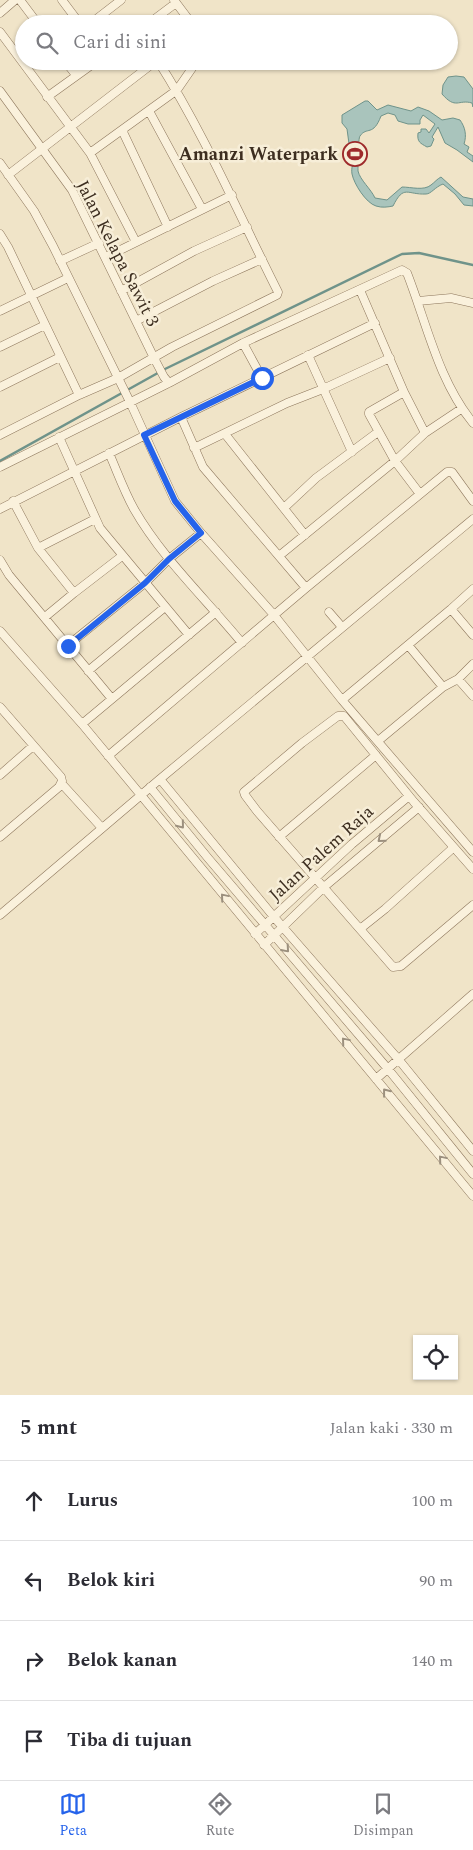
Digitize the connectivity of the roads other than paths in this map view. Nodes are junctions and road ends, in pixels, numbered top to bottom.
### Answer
1 (15, 0) edge
2 (20, 0) edge
3 (62, 0) edge
4 (122, 0) edge
5 (175, 1) edge
6 (0, 13) edge
7 (31, 15) edge
8 (73, 15) edge
9 (102, 15) edge
10 (159, 15) edge
11 (185, 15) edge
12 (0, 32) edge
13 (15, 53) edge
14 (27, 70) edge
15 (72, 70) edge
16 (84, 70) edge
17 (145, 70) edge
18 (163, 70) edge
19 (191, 70) edge
20 (76, 75) junction
21 (0, 90) edge
22 (177, 90) junction
23 (47, 97) junction
24 (148, 110) junction
25 (70, 126) junction
26 (122, 130) junction
27 (42, 148) junction
28 (90, 153) junction
29 (0, 163) edge
30 (8, 175) junction
31 (232, 195) junction
32 (202, 209) junction
33 (168, 227) junction
34 (247, 227) junction
35 (0, 234) edge
36 (136, 242) junction
37 (99, 243) junction
38 (106, 257) junction
39 (262, 259) junction
40 (60, 261) junction
41 (68, 278) junction
42 (360, 290) junction
43 (121, 291) junction
44 (30, 295) junction
45 (418, 301) junction
46 (472, 304) edge
47 (0, 311) edge
48 (136, 321) junction
49 (375, 324) junction
50 (45, 326) junction
51 (243, 343) junction
52 (0, 347) edge
53 (308, 355) junction
54 (60, 357) junction
55 (390, 358) junction
56 (156, 361) junction
57 (262, 378) junction
58 (167, 380) junction
59 (119, 381) junction
60 (0, 387) edge
61 (322, 389) junction
62 (404, 392) junction
63 (79, 395) junction
64 (128, 399) junction
65 (461, 409) junction
66 (181, 416) junction
67 (473, 423) edge
68 (378, 432) junction
69 (425, 433) junction
70 (225, 434) junction
71 (144, 435) junction
72 (0, 436) edge
73 (59, 437) junction
74 (194, 448) junction
75 (109, 452) junction
76 (352, 452) junction
77 (395, 461) junction
78 (0, 467) edge
79 (75, 471) junction
80 (420, 494) junction
81 (14, 501) junction
82 (473, 501) edge
83 (284, 508) junction
84 (0, 509) edge
85 (95, 519) junction
86 (473, 519) edge
87 (201, 533) junction
88 (306, 535) junction
89 (38, 548) junction
90 (122, 556) junction
91 (279, 556) junction
92 (169, 559) junction
93 (0, 560) edge
94 (145, 583) junction
95 (306, 588) junction
96 (473, 589) edge
97 (74, 592) junction
98 (165, 607) junction
99 (451, 609) junction
100 (216, 612) junction
101 (329, 612) dead end
102 (274, 615) junction
103 (45, 617) junction
104 (342, 627) junction
105 (0, 631) edge
106 (189, 635) junction
107 (473, 635) edge
108 (7, 640) junction
109 (242, 643) junction
110 (408, 645) junction
111 (0, 646) edge
112 (68, 646) junction
113 (308, 656) junction
114 (473, 664) edge
115 (88, 671) junction
116 (458, 679) junction
117 (443, 687) junction
118 (473, 696) edge
119 (112, 699) junction
120 (342, 700) junction
121 (0, 708) edge
122 (82, 724) junction
123 (378, 741) junction
124 (33, 746) junction
125 (376, 755) junction
126 (108, 756) junction
127 (0, 774) edge
128 (160, 779) junction
129 (62, 784) junction
130 (150, 787) junction
131 (140, 796) junction
132 (409, 796) junction
133 (418, 807) junction
134 (102, 828) junction
135 (0, 837) edge
136 (279, 837) junction
137 (453, 848) junction
138 (473, 852) edge
139 (473, 869) edge
140 (315, 877) junction
141 (324, 887) junction
142 (473, 904) edge
143 (0, 915) edge
144 (274, 917) junction
145 (265, 925) junction
146 (283, 927) junction
147 (360, 929) junction
148 (255, 934) junction
149 (273, 935) junction
150 (264, 945) junction
151 (473, 994) edge
152 (399, 1060) junction
153 (388, 1069) junction
154 (376, 1079) junction
155 (473, 1151) edge
156 (473, 1174) edge
157 (473, 1196) edge

1 - 6 street
2 - 7 street
3 - 8 street
4 - 9 street
5 - 10 street
5 - 11 street
12 - 13 street
14 - 23 street
15 - 20 street
16 - 20 street
17 - 25 street
18 - 22 street
19 - 22 street
20 - 23 street
21 - 27 street, Jalan Kelapa Sawit 3
22 - 24 street
22 - 31 street
23 - 25 street
24 - 26 street
24 - 32 street
25 - 27 street
25 - 28 street
26 - 28 street
26 - 33 street
27 - 30 street
27 - 37 street, Jalan Kelapa Sawit 3
28 - 36 street
29 - 30 street
30 - 40 street
31 - 32 street
31 - 34 street
32 - 33 street
33 - 36 street
34 - 39 street
34 - 43 street
35 - 44 street
36 - 38 street
37 - 38 street, Jalan Kelapa Sawit 3
37 - 40 street
38 - 43 street, Jalan Kelapa Sawit 3
39 - 48 street
39 - 56 street
40 - 41 street
41 - 44 street
41 - 59 street
42 - 45 street
42 - 49 street
42 - 51 street
43 - 48 street, Jalan Kelapa Sawit 3
44 - 47 street
44 - 50 street
45 - 46 street
45 - 65 street
48 - 56 street, Jalan Kelapa Sawit 3
49 - 53 street
49 - 55 street
50 - 52 street
50 - 54 street
51 - 57 street
51 - 58 street
53 - 57 street
53 - 61 street
54 - 60 street
54 - 63 street
55 - 61 street
55 - 62 street
56 - 58 street, Jalan Kelapa Sawit 3
56 - 59 street
57 - 66 street
58 - 64 street
59 - 63 street
59 - 64 street
61 - 70 street
61 - 76 street
62 - 68 street
62 - 69 street
63 - 72 street
64 - 71 street
64 - 73 street
65 - 67 street
65 - 69 street
66 - 71 street
66 - 74 street
68 - 76 street
68 - 77 street
69 - 77 street
70 - 74 street
70 - 83 street
71 - 75 street
71 - 87 street
73 - 78 street
73 - 79 street
74 - 91 street
75 - 79 street
75 - 92 street
76 - 83 street
77 - 80 street
77 - 88 street
79 - 81 street
79 - 85 street
80 - 82 street
80 - 95 street
81 - 84 street
81 - 89 street
83 - 88 street
85 - 89 street
85 - 90 street
86 - 104 street
87 - 92 street
87 - 102 street
88 - 91 street
89 - 97 street
90 - 94 street
90 - 97 street
91 - 95 street
92 - 94 street
92 - 100 street
93 - 103 street
94 - 98 street
94 - 112 street
95 - 102 street
96 - 99 street
97 - 103 street
98 - 106 street
98 - 115 street
99 - 107 street
99 - 110 street
100 - 106 street
100 - 109 street
101 - 104 street
102 - 109 street
102 - 113 street
103 - 112 street
104 - 113 street
105 - 108 street
106 - 119 street
108 - 111 street
108 - 122 street
109 - 126 street
110 - 117 street
110 - 120 street
112 - 115 street
113 - 120 street
113 - 128 street
114 - 116 street
115 - 119 street
116 - 117 street
116 - 118 street
117 - 123 street
119 - 122 street
120 - 123 street
121 - 124 street
122 - 126 street
123 - 138 street
124 - 127 street
124 - 129 street
125 - 132 street
125 - 136 street
125 - 136 street
126 - 131 street
128 - 130 street
128 - 144 street
129 - 134 street
129 - 135 street
130 - 131 street
130 -> 145 street
131 - 134 street
148 -> 131 street
132 - 133 street
132 - 140 street, Jalan Palem Raja
133 - 137 street
133 -> 141 street, Jalan Palem Raja
134 - 143 street
136 - 140 street
137 - 139 street
137 - 147 street
140 - 141 street
140 - 144 street, Jalan Palem Raja
141 - 146 street, Jalan Palem Raja
141 - 147 street
142 - 147 street
144 - 145 street, Jalan Palem Raja
144 - 146 street
145 - 148 street, Jalan Palem Raja
145 - 149 street
146 - 149 street, Jalan Palem Raja
146 - 152 street
148 - 150 street
149 - 150 street, Jalan Palem Raja
149 -> 153 street
154 -> 150 street
151 - 152 street
152 - 153 street
152 - 155 street
153 - 154 street
153 - 156 street
157 -> 154 street

